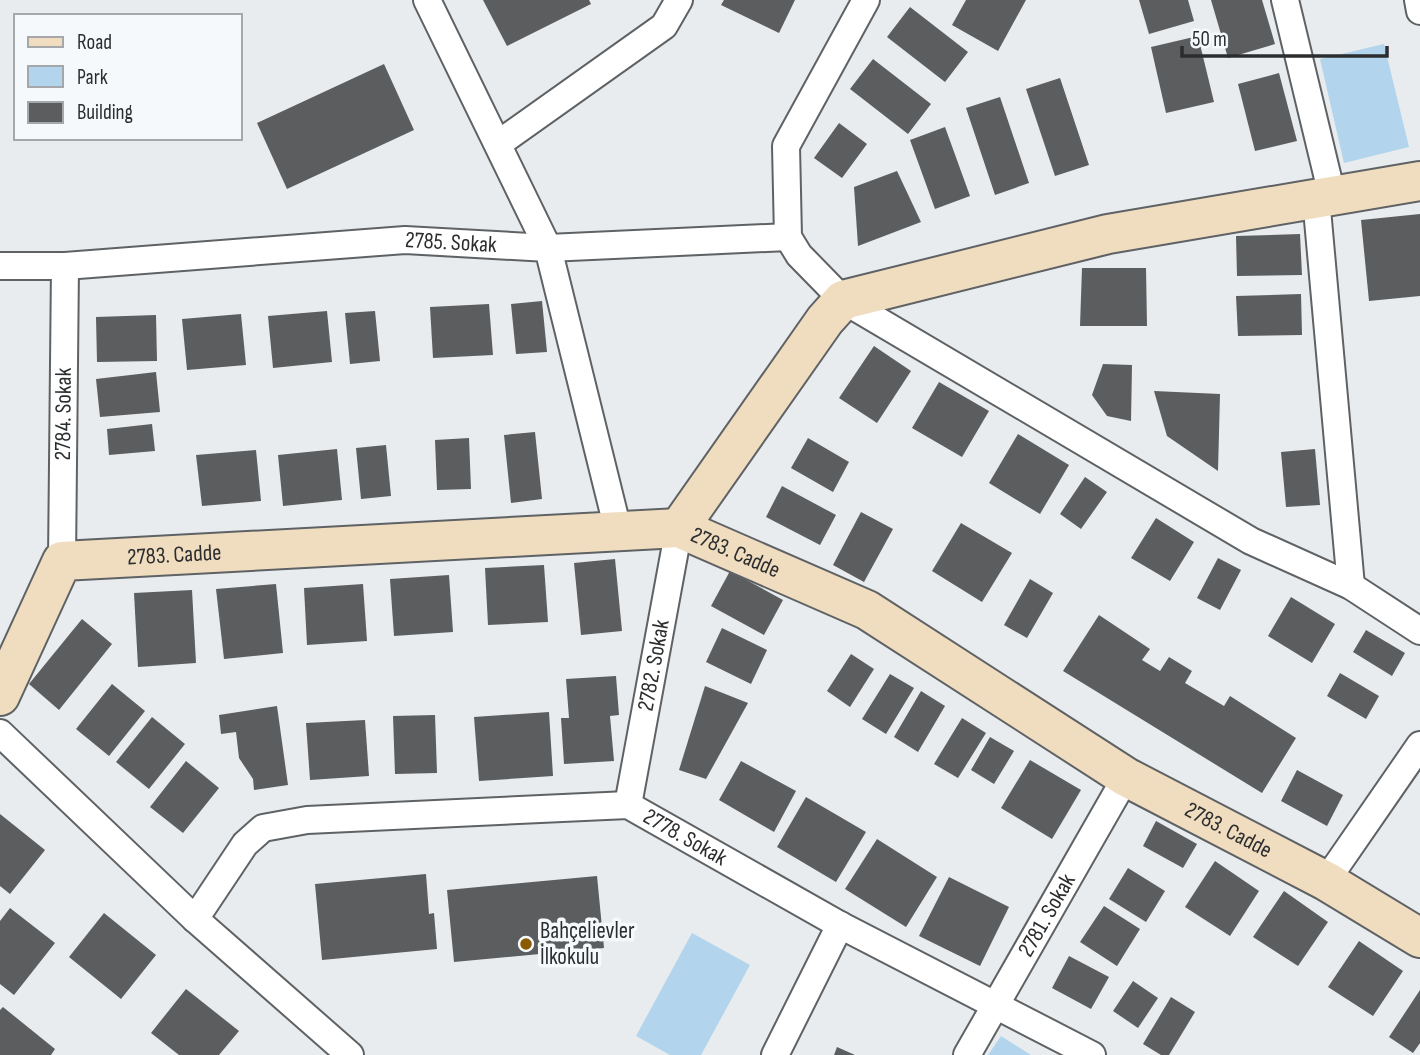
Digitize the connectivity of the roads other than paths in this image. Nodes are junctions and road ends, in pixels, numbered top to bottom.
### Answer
1 (427, 0) edge
2 (679, 0) edge
3 (866, 0) edge
4 (1285, 0) edge
5 (1418, 0) edge
6 (1420, 11) edge
7 (498, 144) junction
8 (1420, 181) edge
9 (1324, 197) junction
10 (788, 237) junction
11 (548, 248) junction
12 (0, 266) edge
13 (65, 266) junction
14 (843, 300) junction
15 (679, 528) junction
16 (618, 530) junction
17 (62, 561) junction
18 (1351, 586) junction
19 (1420, 631) edge
20 (0, 696) edge
21 (0, 733) edge
22 (1420, 746) edge
23 (1125, 777) junction
24 (628, 804) junction
25 (1326, 881) junction
26 (195, 919) junction
27 (840, 925) junction
28 (1420, 938) edge
29 (995, 1005) junction
30 (349, 1055) edge
31 (775, 1055) edge
32 (967, 1055) edge
33 (1092, 1055) edge

1 - 7 street
2 - 7 street
3 - 10 street
4 - 9 street
5 - 6 street
7 - 11 street
8 - 9 main road
9 - 14 main road
9 - 18 street
10 - 11 street, 2785. Sokak
10 - 14 street
11 - 13 street, 2785. Sokak
11 - 16 street
12 - 13 street, 2785. Sokak
13 - 17 street, 2784. Sokak
14 - 15 main road
14 - 18 street
15 - 16 main road, 2783. Cadde
15 - 23 main road, 2783. Cadde
15 - 24 street, 2782. Sokak
16 - 17 main road, 2783. Cadde
17 - 20 main road
18 - 19 street
21 - 26 street
22 - 25 street
23 - 25 main road, 2783. Cadde
23 - 29 street, 2781. Sokak
24 - 26 street, 2778. Sokak
24 - 27 street, 2778. Sokak
25 - 28 main road, 2783. Cadde
26 - 30 street
27 - 29 street, 2778. Sokak
27 - 31 street
29 - 32 street, 2781. Sokak
29 - 33 street, 2778. Sokak

